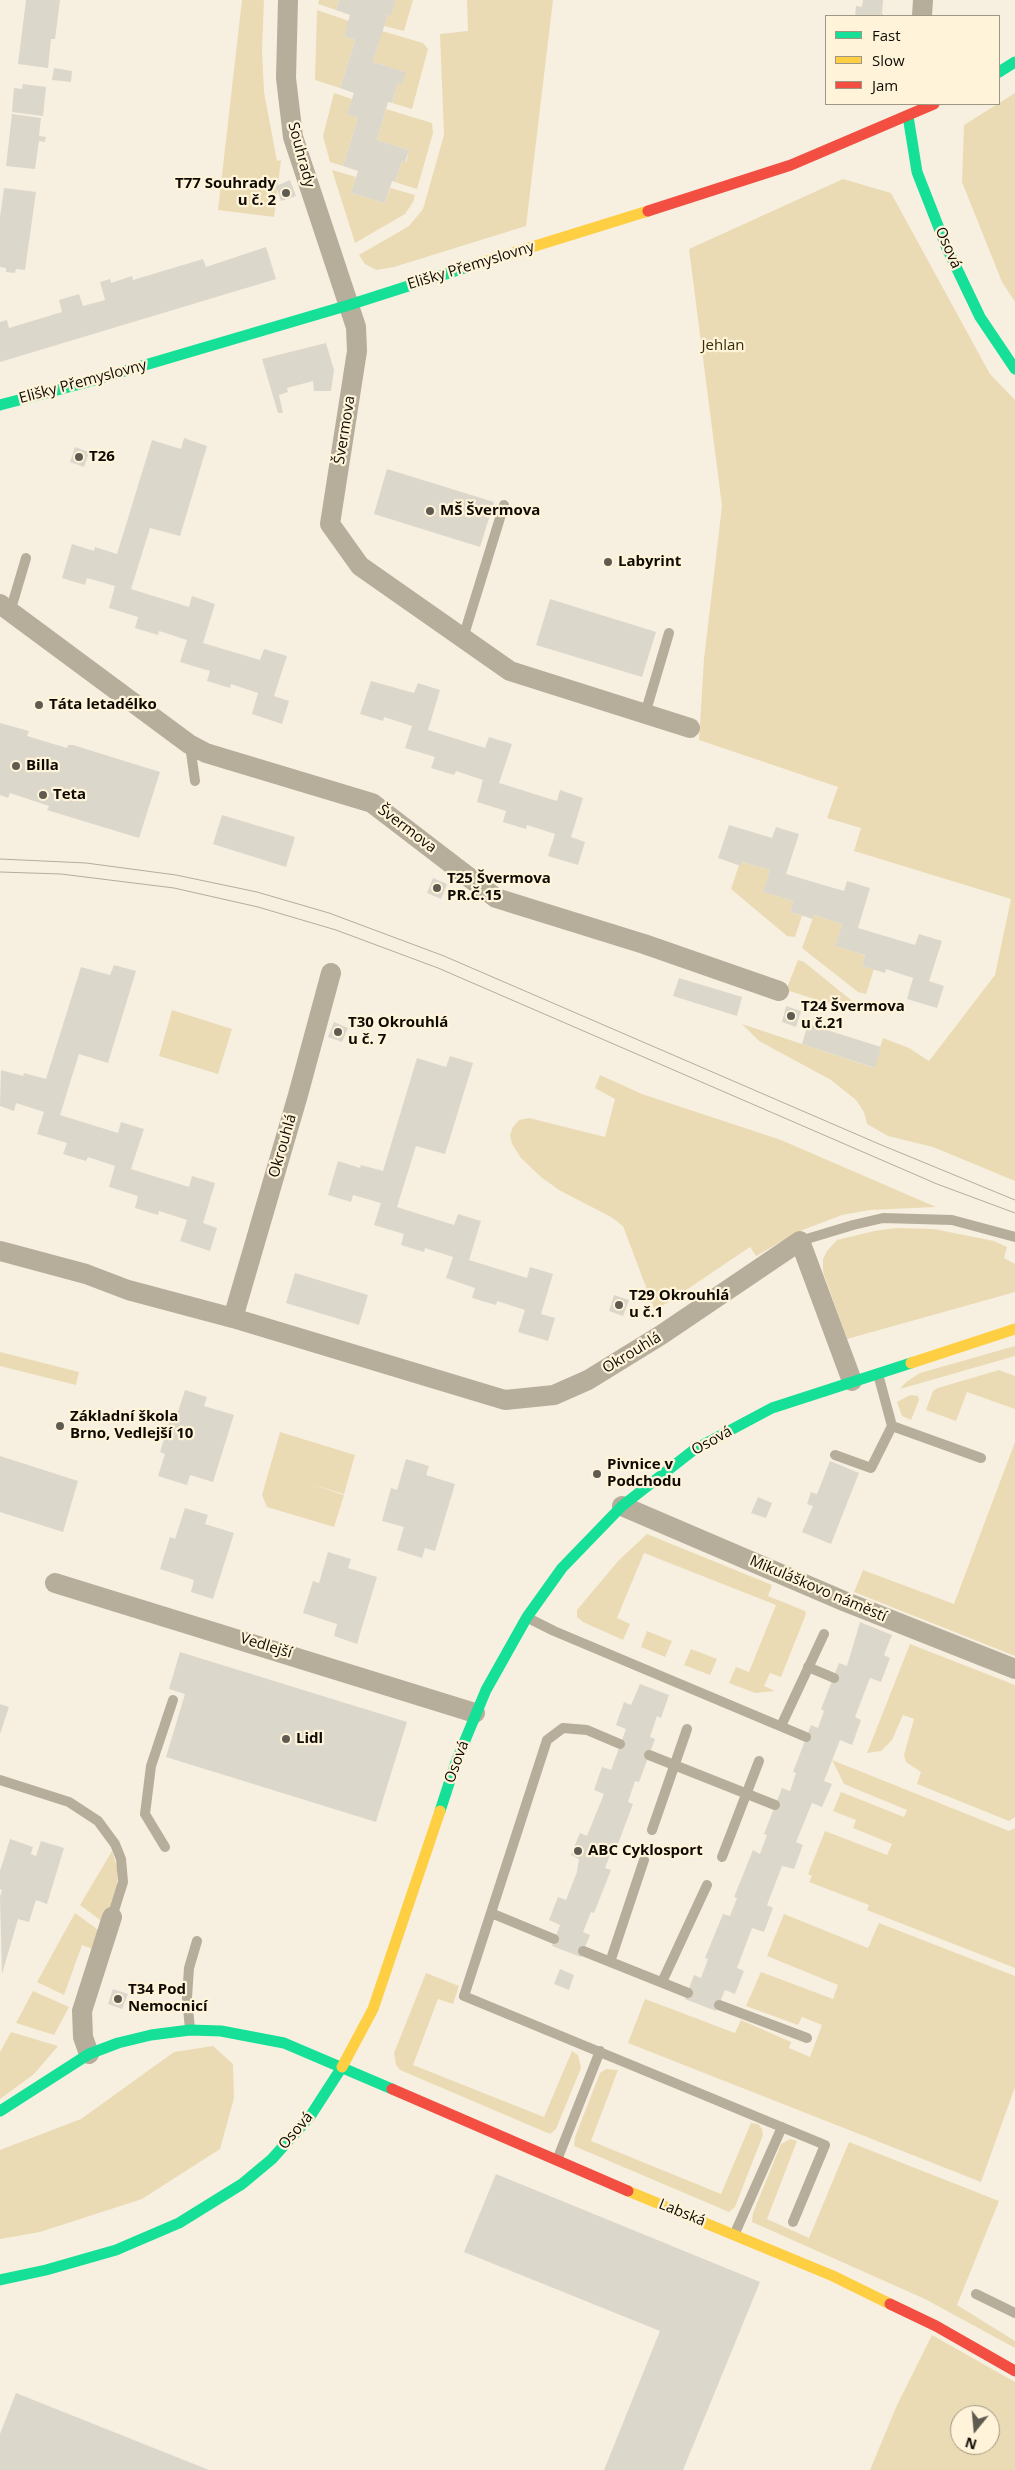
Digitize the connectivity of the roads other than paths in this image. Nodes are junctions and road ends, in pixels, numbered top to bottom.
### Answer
1 (288, 0) edge
2 (923, 0) edge
3 (922, 15) edge
4 (1015, 62) edge
5 (1000, 71) edge
6 (930, 105) edge
7 (909, 110) edge
8 (349, 305) junction
9 (1015, 369) edge
10 (0, 405) edge
11 (504, 505) dead end
12 (26, 558) dead end
13 (5, 608) edge
14 (670, 633) dead end
15 (463, 638) junction
16 (645, 714) junction
17 (690, 728) dead end
18 (190, 744) junction
19 (195, 781) dead end
20 (330, 973) dead end
21 (779, 992) dead end
22 (1015, 1237) edge
23 (800, 1242) junction
24 (0, 1251) edge
25 (233, 1318) junction
26 (1015, 1329) edge
27 (877, 1373) junction
28 (852, 1381) junction
29 (892, 1426) junction
30 (835, 1455) dead end
31 (981, 1458) dead end
32 (622, 1506) junction
33 (55, 1583) dead end
34 (527, 1617) junction
35 (824, 1634) dead end
36 (808, 1668) junction
37 (1015, 1669) edge
38 (834, 1678) dead end
39 (172, 1700) dead end
40 (475, 1713) junction
41 (781, 1726) junction
42 (687, 1729) dead end
43 (806, 1736) dead end
44 (620, 1744) dead end
45 (649, 1755) dead end
46 (759, 1761) dead end
47 (675, 1766) junction
48 (0, 1780) edge
49 (746, 1794) junction
50 (775, 1805) dead end
51 (652, 1830) dead end
52 (165, 1847) dead end
53 (722, 1857) dead end
54 (644, 1860) dead end
55 (708, 1885) dead end
56 (491, 1913) junction
57 (112, 1917) joint
58 (554, 1939) dead end
59 (196, 1941) dead end
60 (583, 1951) dead end
61 (610, 1962) junction
62 (662, 1982) junction
63 (688, 1993) dead end
64 (719, 2005) dead end
65 (190, 2030) junction
66 (807, 2038) dead end
67 (600, 2051) junction
68 (89, 2054) junction
69 (343, 2067) junction
70 (0, 2111) edge
71 (782, 2127) junction
72 (557, 2161) junction
73 (793, 2222) dead end
74 (734, 2234) junction
75 (0, 2280) edge
76 (976, 2294) dead end
77 (1015, 2313) edge
78 (1015, 2371) edge

1 - 8 street, Souhrady
2 - 3 street
4 - 5 street
6 - 7 street, Elišky Přemyslovny
7 - 8 street, Elišky Přemyslovny
7 - 9 street, Osová
8 - 10 street, Elišky Přemyslovny
8 - 15 street, Švermova
11 - 15 lane
12 - 13 lane
13 - 18 street, Švermova
14 - 16 lane
15 - 16 street, Švermova
16 - 17 street, Švermova
18 - 19 lane
18 - 21 street, Švermova
20 - 25 street, Okrouhlá
22 - 23 lane, Okrouhlá
23 - 25 street, Okrouhlá
23 - 28 street
24 - 25 street, Okrouhlá
26 - 27 street, Osová
27 - 28 street, Osová
27 - 29 lane
28 - 32 street, Osová
29 - 30 lane
29 - 31 lane
32 - 34 street, Osová
32 - 37 street, Mikuláškovo náměstí
33 - 40 street, Vedlejší
34 - 40 street, Osová
34 - 41 lane
35 - 36 lane
36 - 38 lane
36 - 41 lane
39 - 52 lane
40 - 69 street, Osová
41 - 43 lane
42 - 47 lane
44 - 56 lane
45 - 47 lane
46 - 49 lane
47 - 49 lane
47 - 51 lane
48 - 57 lane
49 - 50 lane
49 - 53 lane
54 - 61 lane
55 - 62 lane
56 - 58 lane
56 - 67 lane
57 - 68 street
59 - 65 lane
60 - 61 lane
61 - 62 lane
62 - 63 lane
64 - 66 lane
65 - 68 street, Labská
65 - 69 street, Labská
67 - 71 lane
67 - 72 lane
68 - 70 street, Labská
69 - 72 street, Labská
69 - 75 street, Osová
71 - 73 lane
71 - 74 lane
72 - 74 street, Labská
74 - 78 street, Labská
76 - 77 lane

